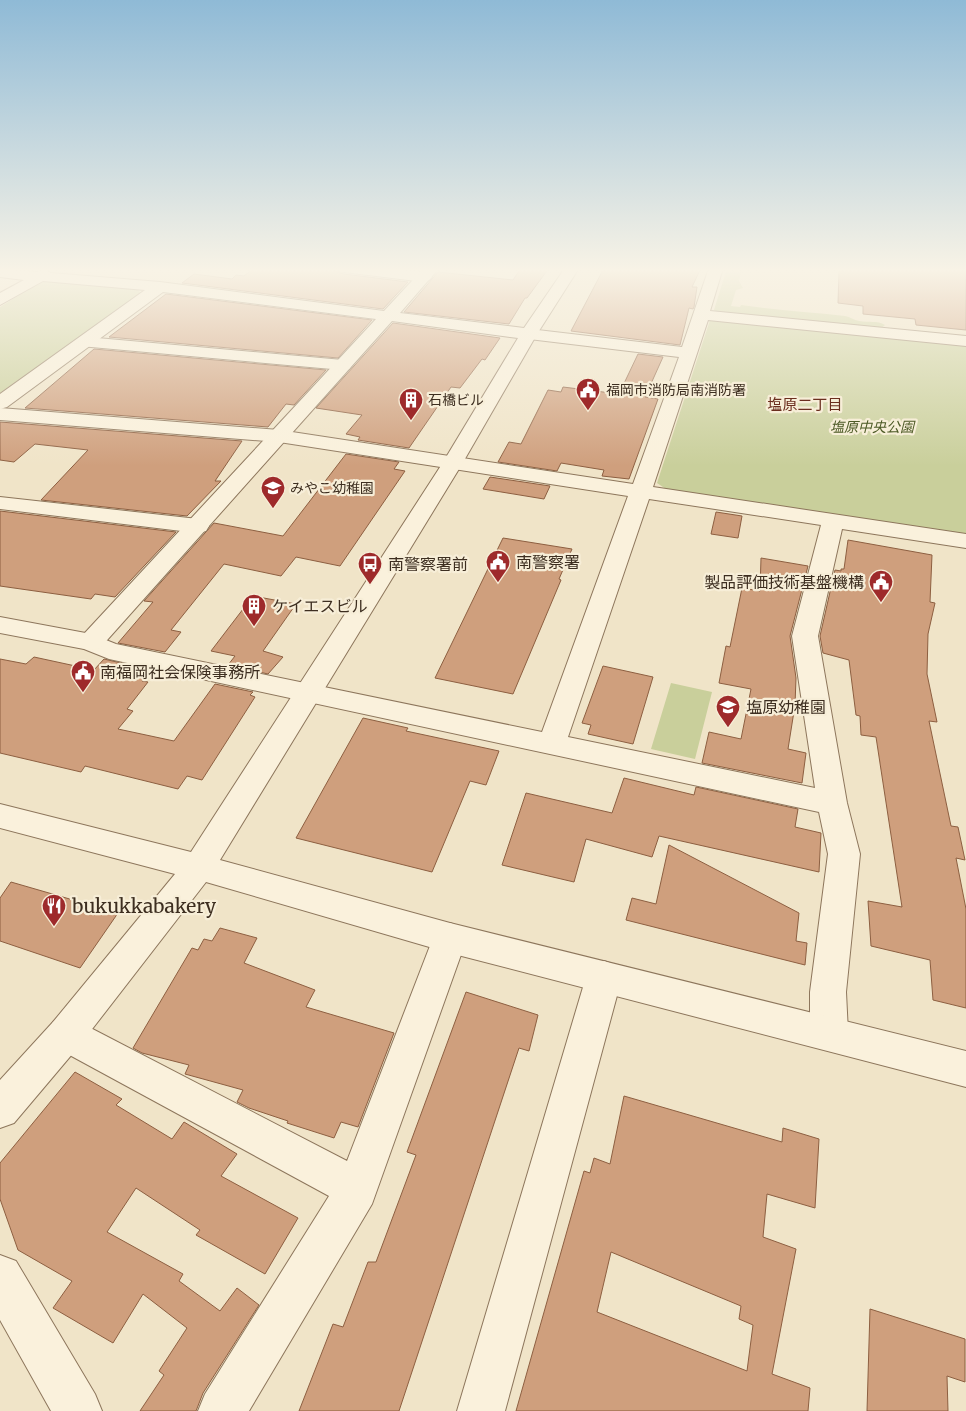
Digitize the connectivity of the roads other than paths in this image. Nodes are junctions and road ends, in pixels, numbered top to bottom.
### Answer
1 (97, 334) edge
2 (372, 334) edge
3 (529, 334) joint
4 (696, 334) edge
5 (886, 334) edge
6 (86, 342) junction
7 (966, 342) edge
8 (689, 353) junction
9 (343, 366) junction
10 (0, 402) edge
11 (0, 414) edge
12 (279, 436) junction
13 (452, 464) junction
14 (640, 492) junction
15 (0, 503) edge
16 (833, 521) junction
17 (198, 526) junction
18 (966, 541) edge
19 (0, 625) edge
20 (91, 642) junction
21 (309, 692) junction
22 (552, 743) junction
23 (832, 803) junction
24 (0, 816) edge
25 (199, 867) junction
26 (450, 938) junction
27 (604, 977) junction
28 (829, 1033) junction
29 (66, 1034) junction
30 (966, 1069) edge
31 (0, 1109) edge
32 (357, 1190) junction
33 (0, 1277) edge
34 (78, 1411) edge
35 (222, 1411) edge
36 (481, 1411) edge

1 - 6 street
2 - 9 street
3 - 8 street
3 - 13 street
4 - 8 street
5 - 7 street
6 - 9 street
6 - 10 street
8 - 14 street
9 - 12 street
11 - 12 street
12 - 13 street
12 - 17 street
13 - 14 street
13 - 21 street
14 - 16 street
14 - 22 street
15 - 17 street
16 - 18 street
16 - 23 street
17 - 20 street
19 - 20 street
20 - 21 street
21 - 22 street
21 - 25 street
22 - 23 street
23 - 28 street
24 - 25 street
25 - 26 street
25 - 29 street
26 - 27 street
26 - 32 street
27 - 28 street
27 - 36 street
28 - 30 street
29 - 31 street
29 - 32 street
32 - 35 street
33 - 34 street

